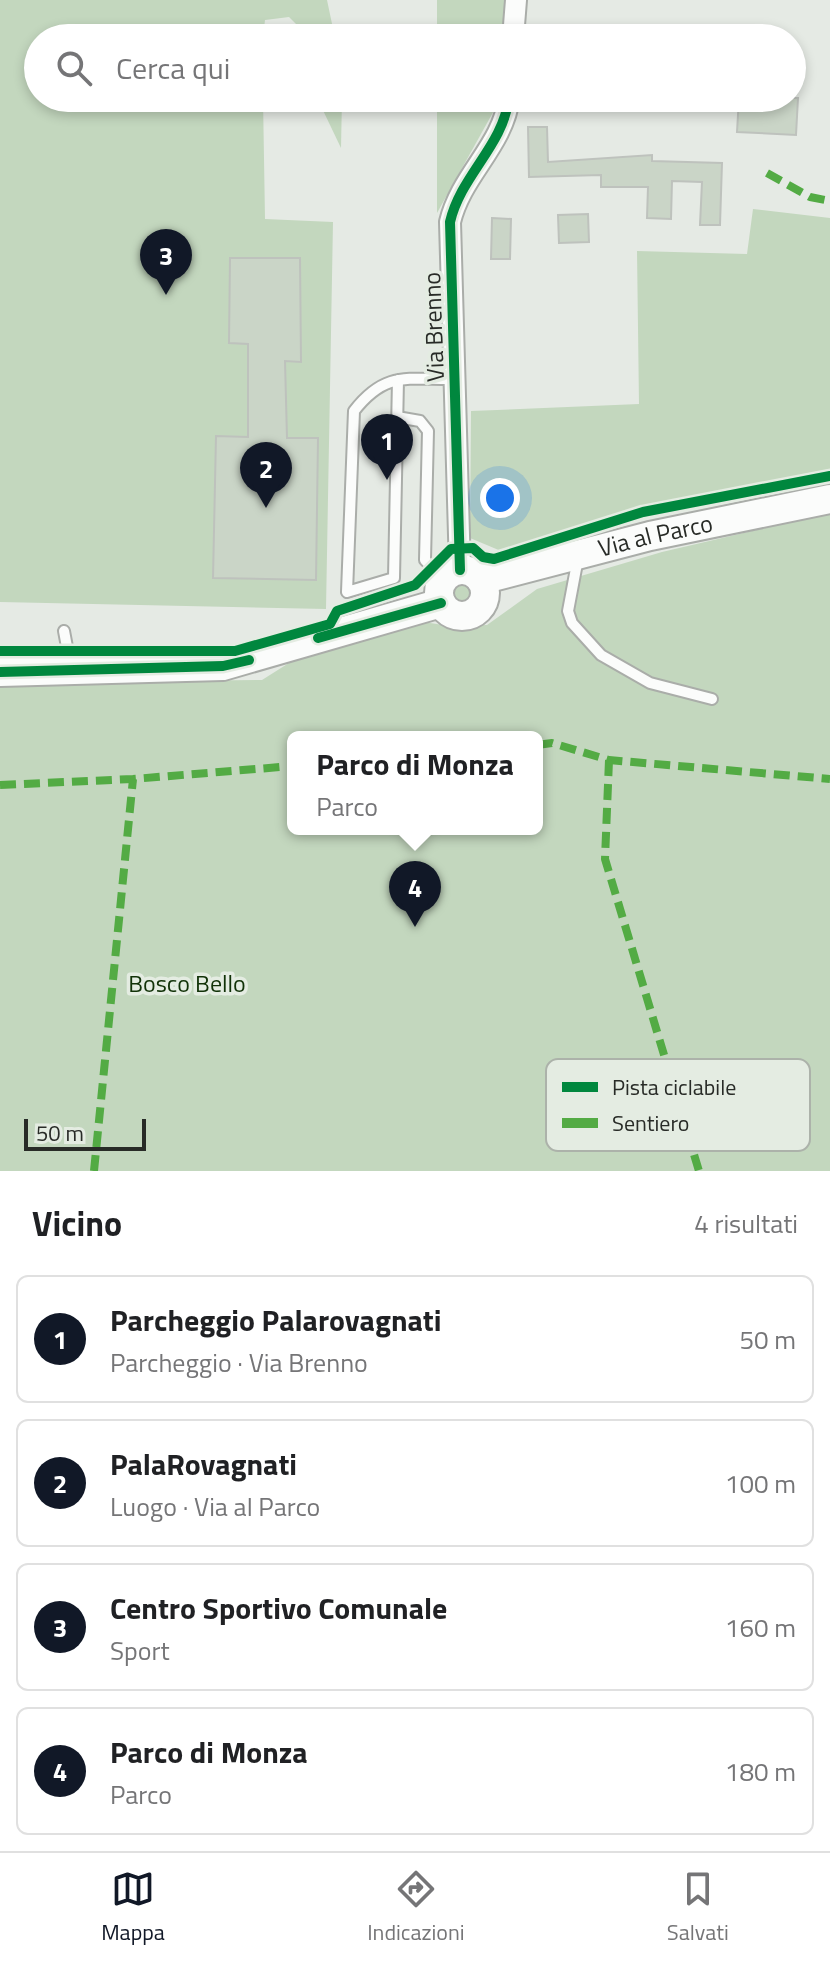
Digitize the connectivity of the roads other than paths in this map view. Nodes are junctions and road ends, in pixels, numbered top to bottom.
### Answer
1 (516, 0) edge
2 (514, 24) edge
3 (505, 112) edge
4 (456, 379) junction
5 (398, 380) junction
6 (397, 417) junction
7 (830, 499) edge
8 (578, 556) junction
9 (456, 583) junction
10 (64, 631) dead end
11 (0, 665) edge
12 (71, 670) junction
13 (0, 672) edge
14 (712, 699) dead end

1 - 2 street
3 - 4 street, Via Brenno
4 - 5 lane
4 - 9 street, Via Brenno
5 - 6 lane
5 - 6 lane
6 - 9 lane
7 - 8 street, Via al Parco
8 - 9 street, Via al Parco
8 - 14 lane
9 - 12 street, Via al Parco
10 - 12 lane
11 - 12 street, Via al Parco
12 - 13 street, Via al Parco

